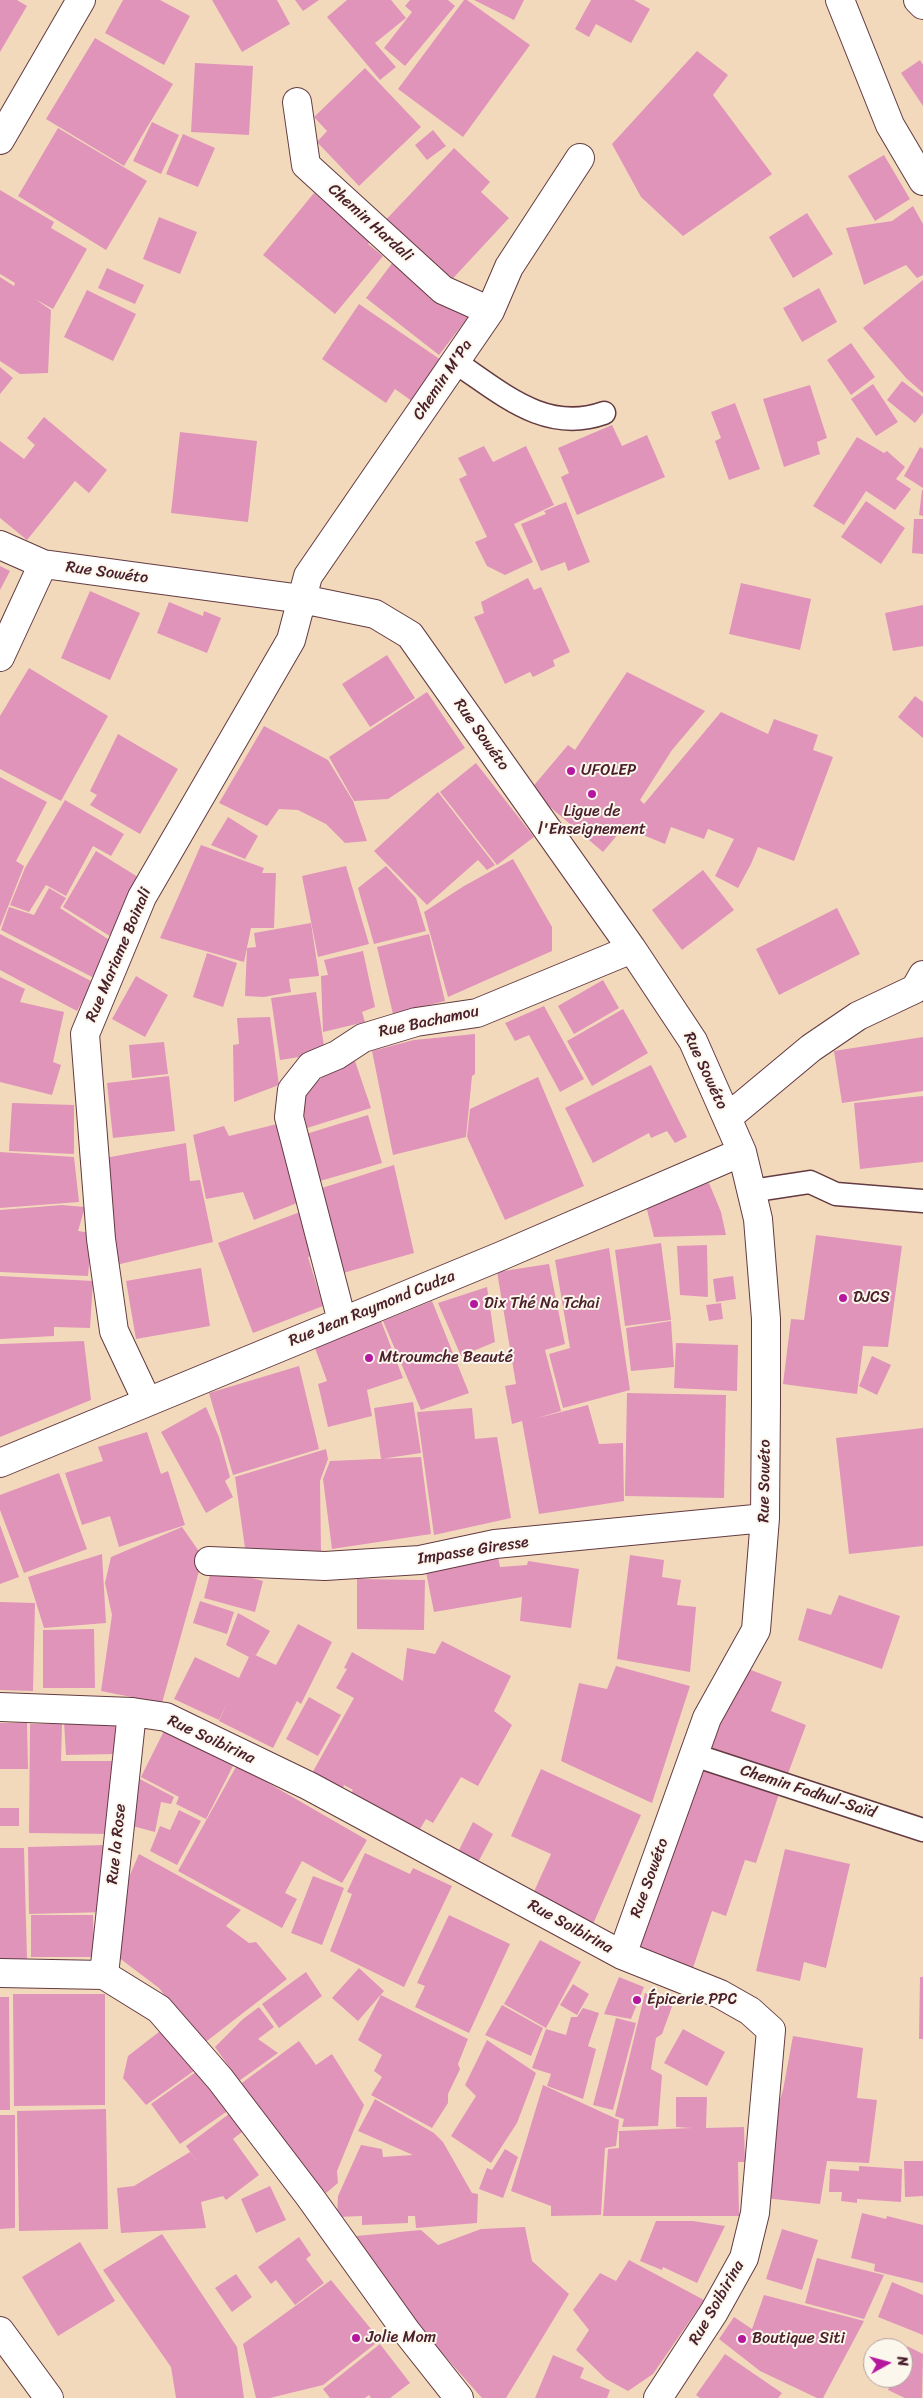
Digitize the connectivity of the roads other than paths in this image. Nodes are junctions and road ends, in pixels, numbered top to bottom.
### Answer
1 (81, 0) edge
2 (840, 0) edge
3 (918, 0) edge
4 (923, 4) edge
5 (297, 102) dead end
6 (0, 140) edge
7 (580, 158) dead end
8 (923, 181) edge
9 (490, 311) junction
10 (456, 362) junction
11 (604, 413) dead end
12 (0, 545) edge
13 (44, 564) junction
14 (302, 600) junction
15 (0, 657) edge
16 (632, 949) junction
17 (923, 975) edge
18 (727, 1118) junction
19 (742, 1152) junction
20 (752, 1192) junction
21 (923, 1201) edge
22 (342, 1321) junction
23 (147, 1401) junction
24 (0, 1462) edge
25 (765, 1518) junction
26 (210, 1561) dead end
27 (0, 1707) edge
28 (132, 1712) junction
29 (694, 1755) junction
30 (923, 1830) edge
31 (622, 1955) junction
32 (0, 1973) edge
33 (104, 1975) junction
34 (0, 2331) edge
35 (49, 2398) edge
36 (460, 2398) edge
37 (658, 2398) edge

1 - 6 street
2 - 8 street
3 - 4 street
5 - 9 street, Chemin Hardali
7 - 9 street, Chemin M'Pa
9 - 10 street, Chemin M'Pa
10 - 11 lane
10 - 14 street, Chemin M'Pa
12 - 13 street, Rue Sowéto
13 - 14 street, Rue Sowéto
13 - 15 street
14 - 16 street, Rue Sowéto
14 - 23 street, Rue Mariame Boinali
16 - 18 street, Rue Sowéto
16 - 22 street, Rue Bachamou
17 - 18 street
18 - 19 street, Rue Sowéto
19 - 20 street, Rue Sowéto
19 - 22 street, Rue Jean Raymond Cudza
20 - 21 lane
20 - 25 street, Rue Sowéto
22 - 23 street, Rue Jean Raymond Cudza
23 - 24 street, Rue Jean Raymond Cudza
25 - 26 street, Impasse Giresse
25 - 29 street, Rue Sowéto
27 - 28 street, Rue Soibirina
28 - 31 street, Rue Soibirina
28 - 33 street, Rue la Rose
29 - 30 lane, Chemin Fadhul-Saïd
29 - 31 street, Rue Sowéto
31 - 37 street, Rue Soibirina
32 - 33 street
33 - 36 street
34 - 35 street

